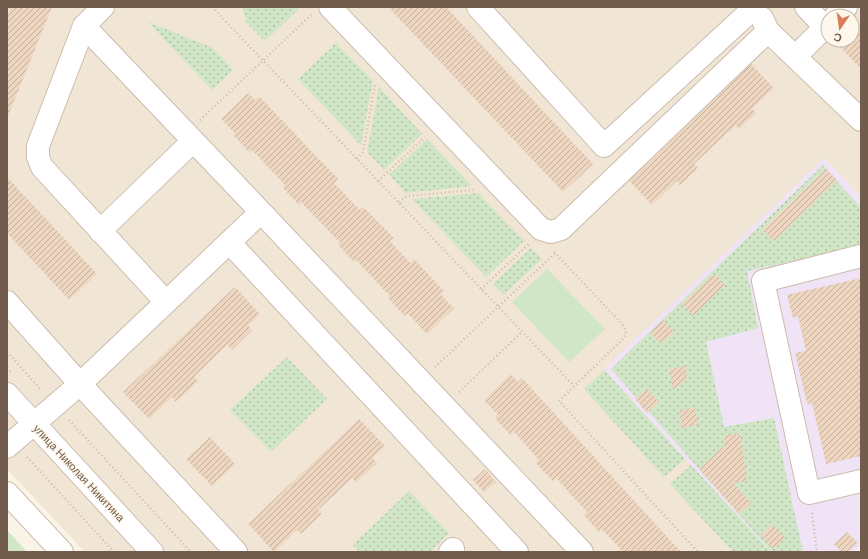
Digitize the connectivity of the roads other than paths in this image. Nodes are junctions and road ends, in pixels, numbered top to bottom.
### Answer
1 (103, 7) edge
2 (478, 7) edge
3 (756, 7) edge
4 (806, 7) edge
5 (321, 10) edge
6 (820, 16) edge
7 (84, 26) junction
8 (768, 31) junction
9 (820, 32) edge
10 (795, 57) junction
11 (861, 120) edge
12 (190, 137) junction
13 (260, 212) junction
14 (100, 231) junction
15 (228, 242) junction
16 (861, 256) edge
17 (7, 302) edge
18 (166, 302) junction
19 (80, 384) junction
20 (7, 394) edge
21 (34, 424) junction
22 (10, 444) edge
23 (861, 481) edge
24 (7, 493) edge
25 (62, 552) edge
26 (152, 552) edge
27 (236, 552) edge
28 (517, 552) edge
29 (582, 552) edge

1 - 7 street
2 - 3 street
3 - 8 street
4 - 6 street
5 - 8 street
7 - 12 street
7 - 14 street
8 - 10 street
9 - 10 street
10 - 11 street
12 - 13 street
12 - 14 street
13 - 15 street
13 - 29 street
14 - 18 street
15 - 18 street
15 - 28 street
16 - 23 street
17 - 19 street
18 - 19 street
19 - 21 street
19 - 27 street
20 - 21 street, улица Николая Никитина
21 - 22 street
21 - 26 street, улица Николая Никитина
24 - 25 street

